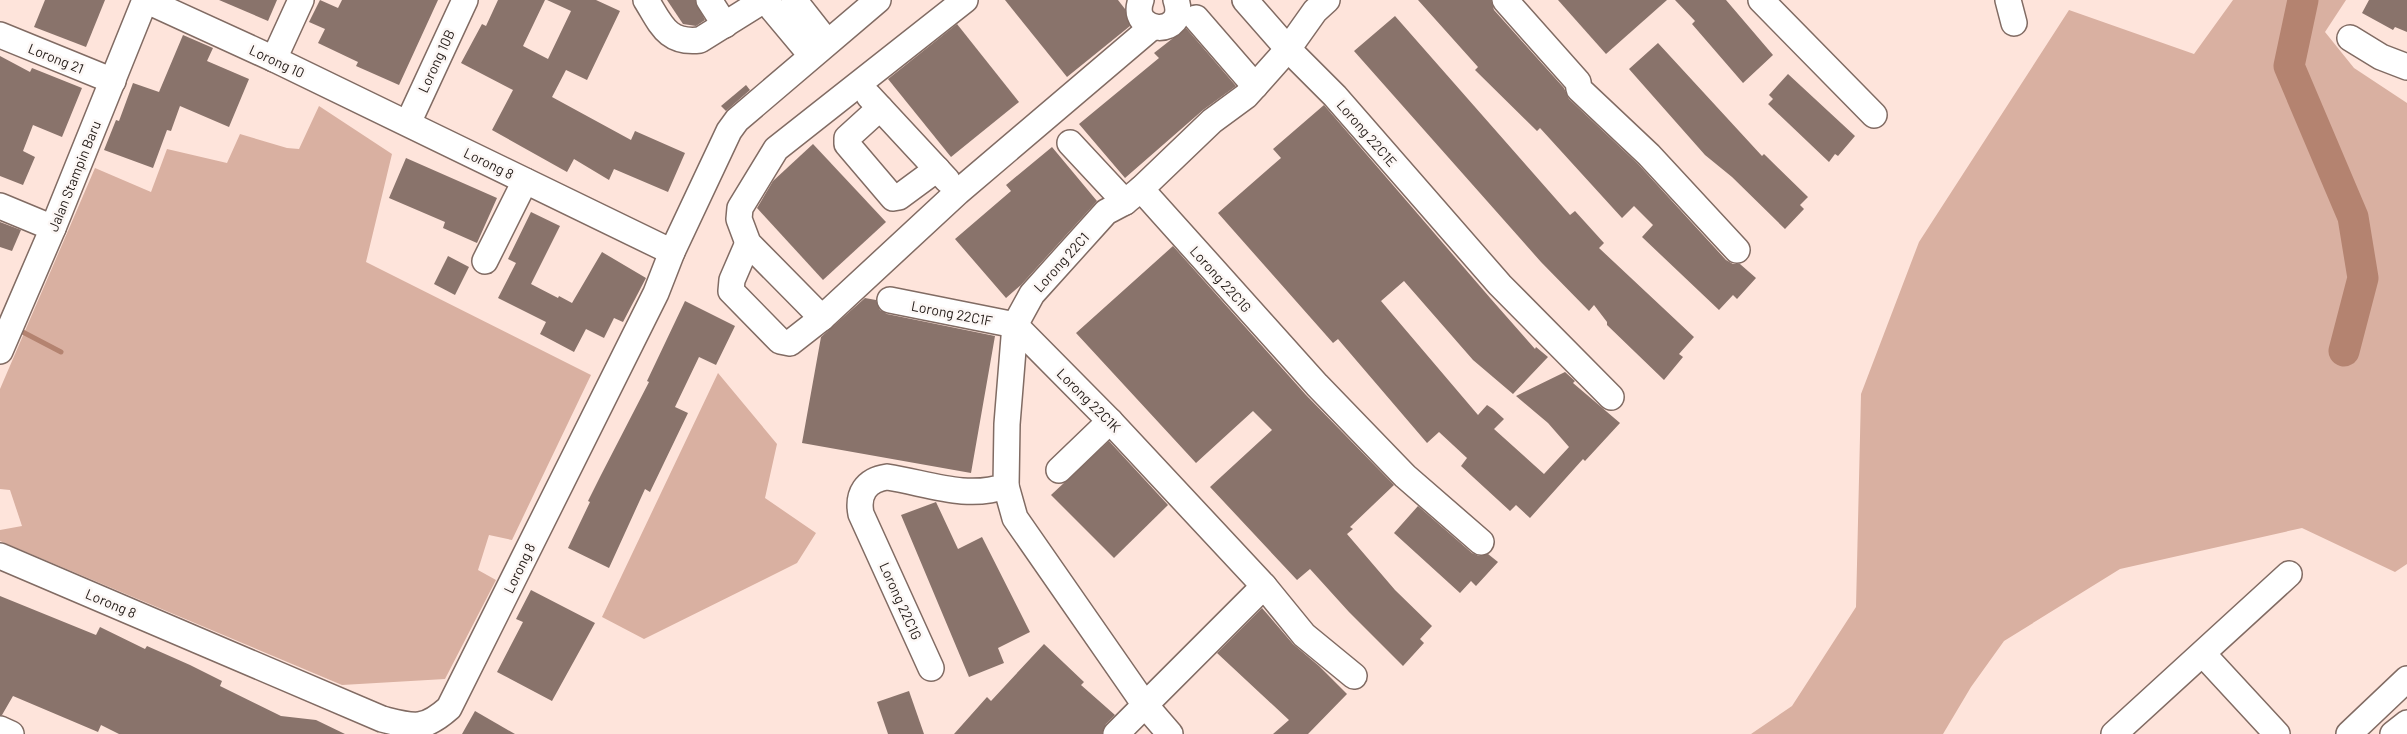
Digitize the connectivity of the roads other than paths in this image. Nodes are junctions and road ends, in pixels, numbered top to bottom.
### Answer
1 (144, 0) edge
2 (301, 0) edge
3 (465, 0) edge
4 (646, 0) edge
5 (709, 0) edge
6 (764, 0) edge
7 (794, 0) edge
8 (878, 0) edge
9 (965, 0) edge
10 (1141, 0) edge
11 (1177, 0) edge
12 (1245, 0) edge
13 (1327, 0) edge
14 (1505, 0) edge
15 (1761, 0) edge
16 (1196, 18) dead end
17 (725, 25) junction
18 (1152, 27) junction
19 (0, 34) edge
20 (2350, 38) dead end
21 (819, 49) junction
22 (1288, 49) junction
23 (274, 59) junction
24 (2407, 68) edge
25 (113, 81) junction
26 (857, 83) junction
27 (1255, 86) junction
28 (880, 108) junction
29 (1874, 115) dead end
30 (408, 123) junction
31 (1070, 143) dead end
32 (936, 169) junction
33 (525, 181) junction
34 (958, 192) junction
35 (1133, 196) junction
36 (0, 206) edge
37 (53, 228) junction
38 (748, 243) junction
39 (1737, 250) dead end
40 (672, 252) junction
41 (485, 261) dead end
42 (890, 300) dead end
43 (822, 318) junction
44 (1015, 325) junction
45 (0, 351) edge
46 (1611, 397) dead end
47 (1110, 421) junction
48 (1059, 470) dead end
49 (1006, 486) junction
50 (1481, 542) dead end
51 (0, 556) edge
52 (2289, 574) dead end
53 (1264, 586) junction
54 (2203, 654) junction
55 (931, 668) dead end
56 (1354, 676) dead end
57 (2407, 679) edge
58 (1145, 705) junction
59 (0, 730) edge
60 (11, 734) edge
61 (1116, 734) edge
62 (1170, 734) edge
63 (2114, 734) edge
64 (2277, 734) edge
65 (2349, 734) edge

1 - 23 street, Lorong 10
1 - 25 street, Jalan Stampin Baru
2 - 23 street
3 - 30 street, Lorong 10B
4 - 17 street
5 - 17 street
6 - 17 street
6 - 21 street
7 - 21 street
8 - 21 street
9 - 26 street
10 - 18 street
11 - 18 street
12 - 22 street, Lorong 22C1E
13 - 22 street, Lorong 22C1
14 - 39 street
15 - 29 street
16 - 27 street
18 - 34 street
19 - 25 street, Lorong 21
20 - 24 street
21 - 40 street
22 - 27 street, Lorong 22C1
22 - 46 street, Lorong 22C1E
23 - 30 street, Lorong 10
25 - 37 street, Jalan Stampin Baru
26 - 28 street
26 - 38 street
27 - 35 street, Lorong 22C1
28 - 32 street
28 - 32 street
30 - 33 street, Lorong 8
31 - 35 street, Lorong 22C1G
32 - 34 street
33 - 40 street, Lorong 8
33 - 41 street
34 - 43 street
35 - 44 street, Lorong 22C1
35 - 50 street, Lorong 22C1G
36 - 37 street
37 - 45 street, Jalan Stampin Baru
38 - 43 street
38 - 43 street
40 - 51 street, Lorong 8
42 - 44 street, Lorong 22C1F
44 - 47 street, Lorong 22C1K
44 - 49 street, Lorong 22C1
47 - 48 street
47 - 53 street, Lorong 22C1K
49 - 55 street, Lorong 22C1G
49 - 58 street, Lorong 22C1
52 - 54 street
53 - 56 street, Lorong 22C1K
53 - 58 street
54 - 63 street
54 - 64 street
57 - 65 street
58 - 61 street
58 - 62 street, Lorong 22C1
59 - 60 street

